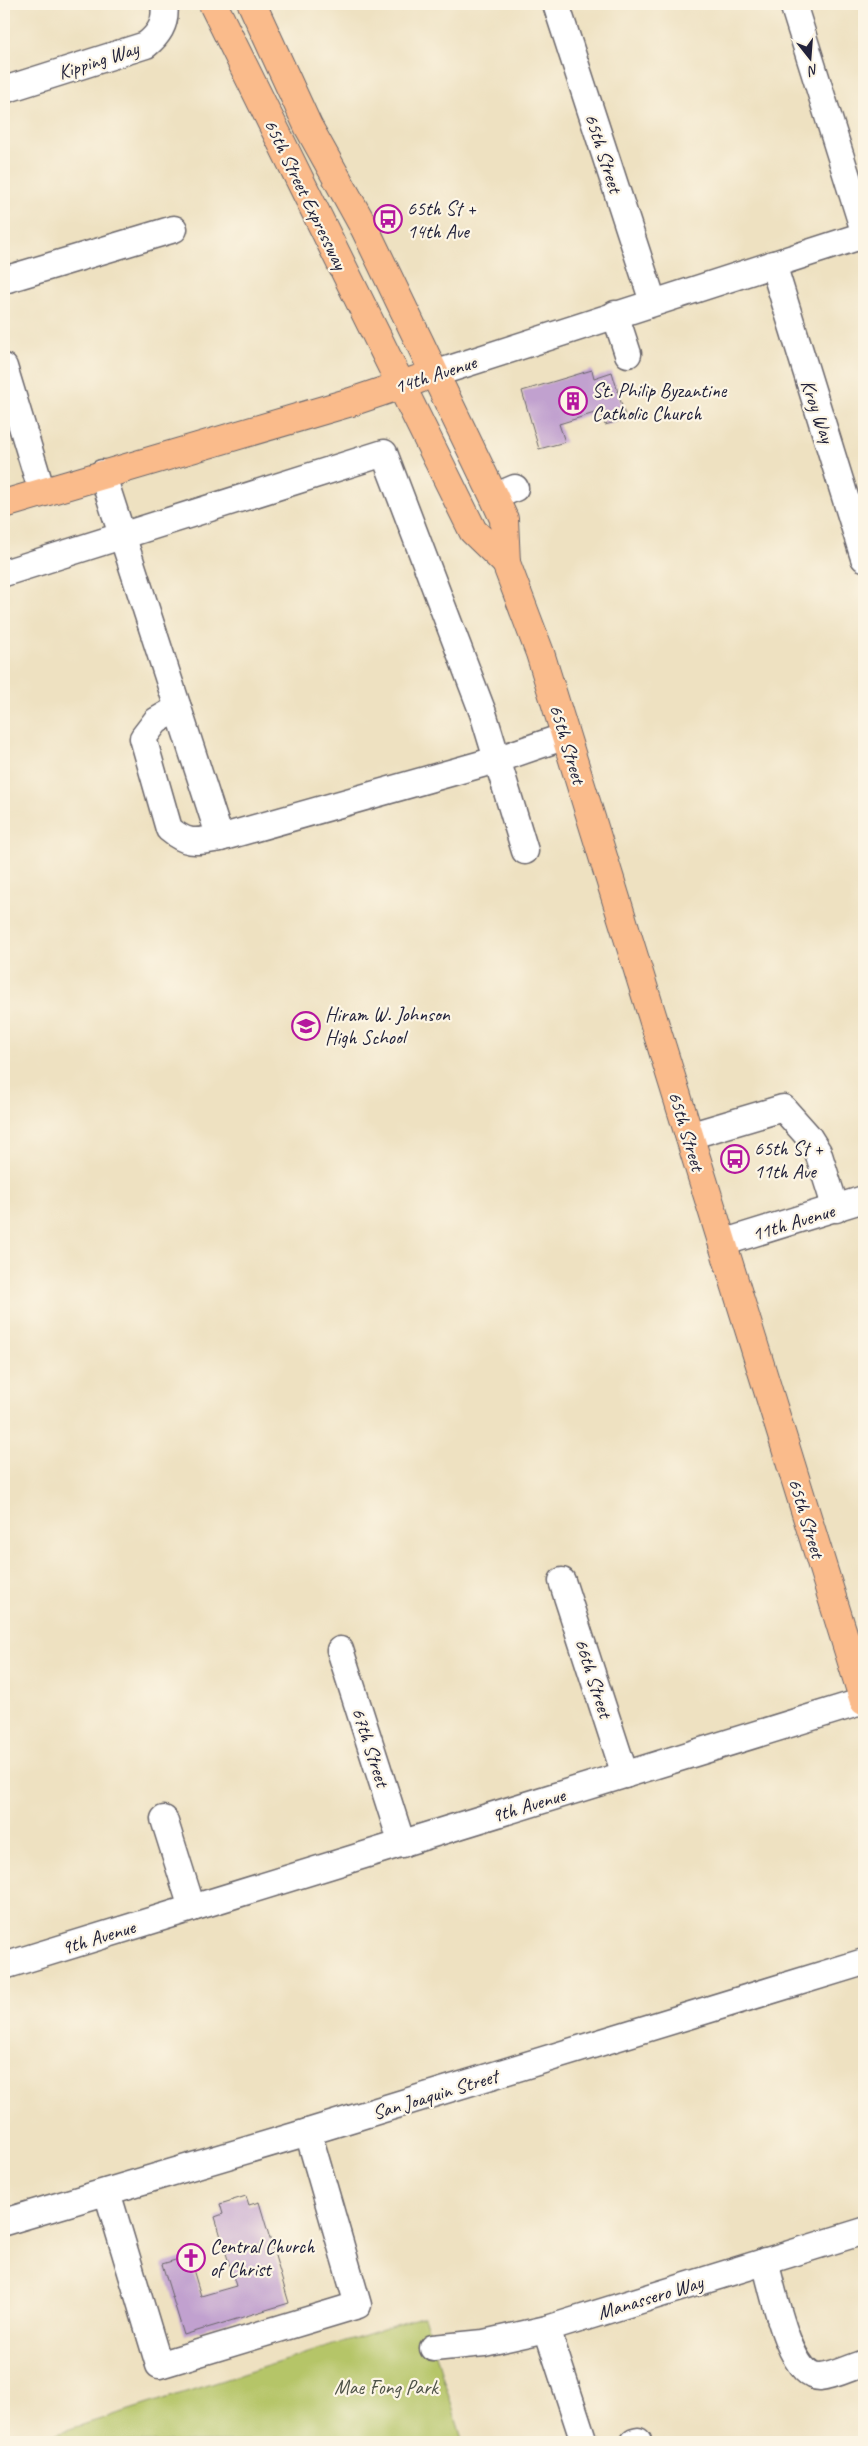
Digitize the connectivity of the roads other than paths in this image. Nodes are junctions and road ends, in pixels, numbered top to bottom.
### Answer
1 (164, 4) edge
2 (213, 4) edge
3 (252, 4) edge
4 (556, 4) edge
5 (793, 4) edge
6 (4, 90) edge
7 (174, 228) dead end
8 (864, 231) edge
9 (864, 235) edge
10 (773, 264) junction
11 (4, 280) edge
12 (653, 302) junction
13 (615, 314) junction
14 (628, 354) dead end
15 (4, 367) edge
16 (434, 374) junction
17 (401, 384) junction
18 (102, 473) junction
19 (42, 492) junction
20 (4, 504) edge
21 (123, 537) junction
22 (864, 558) edge
23 (506, 563) junction
24 (4, 573) edge
25 (178, 708) junction
26 (560, 738) dead end
27 (496, 760) junction
28 (220, 838) junction
29 (525, 851) dead end
30 (689, 1136) junction
31 (864, 1199) edge
32 (836, 1209) junction
33 (722, 1243) junction
34 (562, 1581) dead end
35 (340, 1650) dead end
36 (864, 1701) edge
37 (625, 1775) junction
38 (164, 1819) dead end
39 (402, 1844) junction
40 (192, 1908) junction
41 (864, 1962) edge
42 (4, 1966) edge
43 (308, 2132) junction
44 (107, 2192) junction
45 (4, 2222) edge
46 (864, 2231) edge
47 (765, 2262) junction
48 (547, 2329) junction
49 (433, 2348) dead end
50 (864, 2363) edge
51 (584, 2442) edge

1 - 6 street, Kipping Way
2 - 17 main road, 65th Street Expressway
3 - 16 main road, 65th Street Expressway
4 - 12 street, 65th Street
5 - 8 street
7 - 11 street
9 - 10 street, 14th Avenue
10 - 12 street, 14th Avenue
10 - 22 street, Kroy Way
12 - 13 street, 14th Avenue
13 - 14 street
13 - 16 street, 14th Avenue
15 - 19 street
16 - 17 main road, 14th Avenue
16 - 23 main road, 65th Street
17 - 18 main road, 14th Avenue
17 - 23 main road, 65th Street
18 - 19 main road, 14th Avenue
18 - 21 street
19 - 20 main road, 14th Avenue
21 - 24 street
21 - 25 street
21 - 27 street
23 - 30 main road, 65th Street
25 - 28 street
25 - 28 street
26 - 27 street
27 - 28 street
27 - 29 street
30 - 32 street
30 - 33 main road, 65th Street
31 - 32 street, 11th Avenue
32 - 33 street, 11th Avenue
33 - 36 main road, 65th Street
34 - 37 street, 66th Street
35 - 39 street, 67th Street
36 - 37 street, 9th Avenue
37 - 39 street, 9th Avenue
38 - 40 street
39 - 40 street, 9th Avenue
40 - 42 street, 9th Avenue
41 - 43 street, San Joaquin Street
43 - 44 street, San Joaquin Street
43 - 44 street
44 - 45 street, San Joaquin Street
46 - 47 street, Manassero Way
47 - 48 street, Manassero Way
47 - 50 street
48 - 49 street, Manassero Way
48 - 51 street

